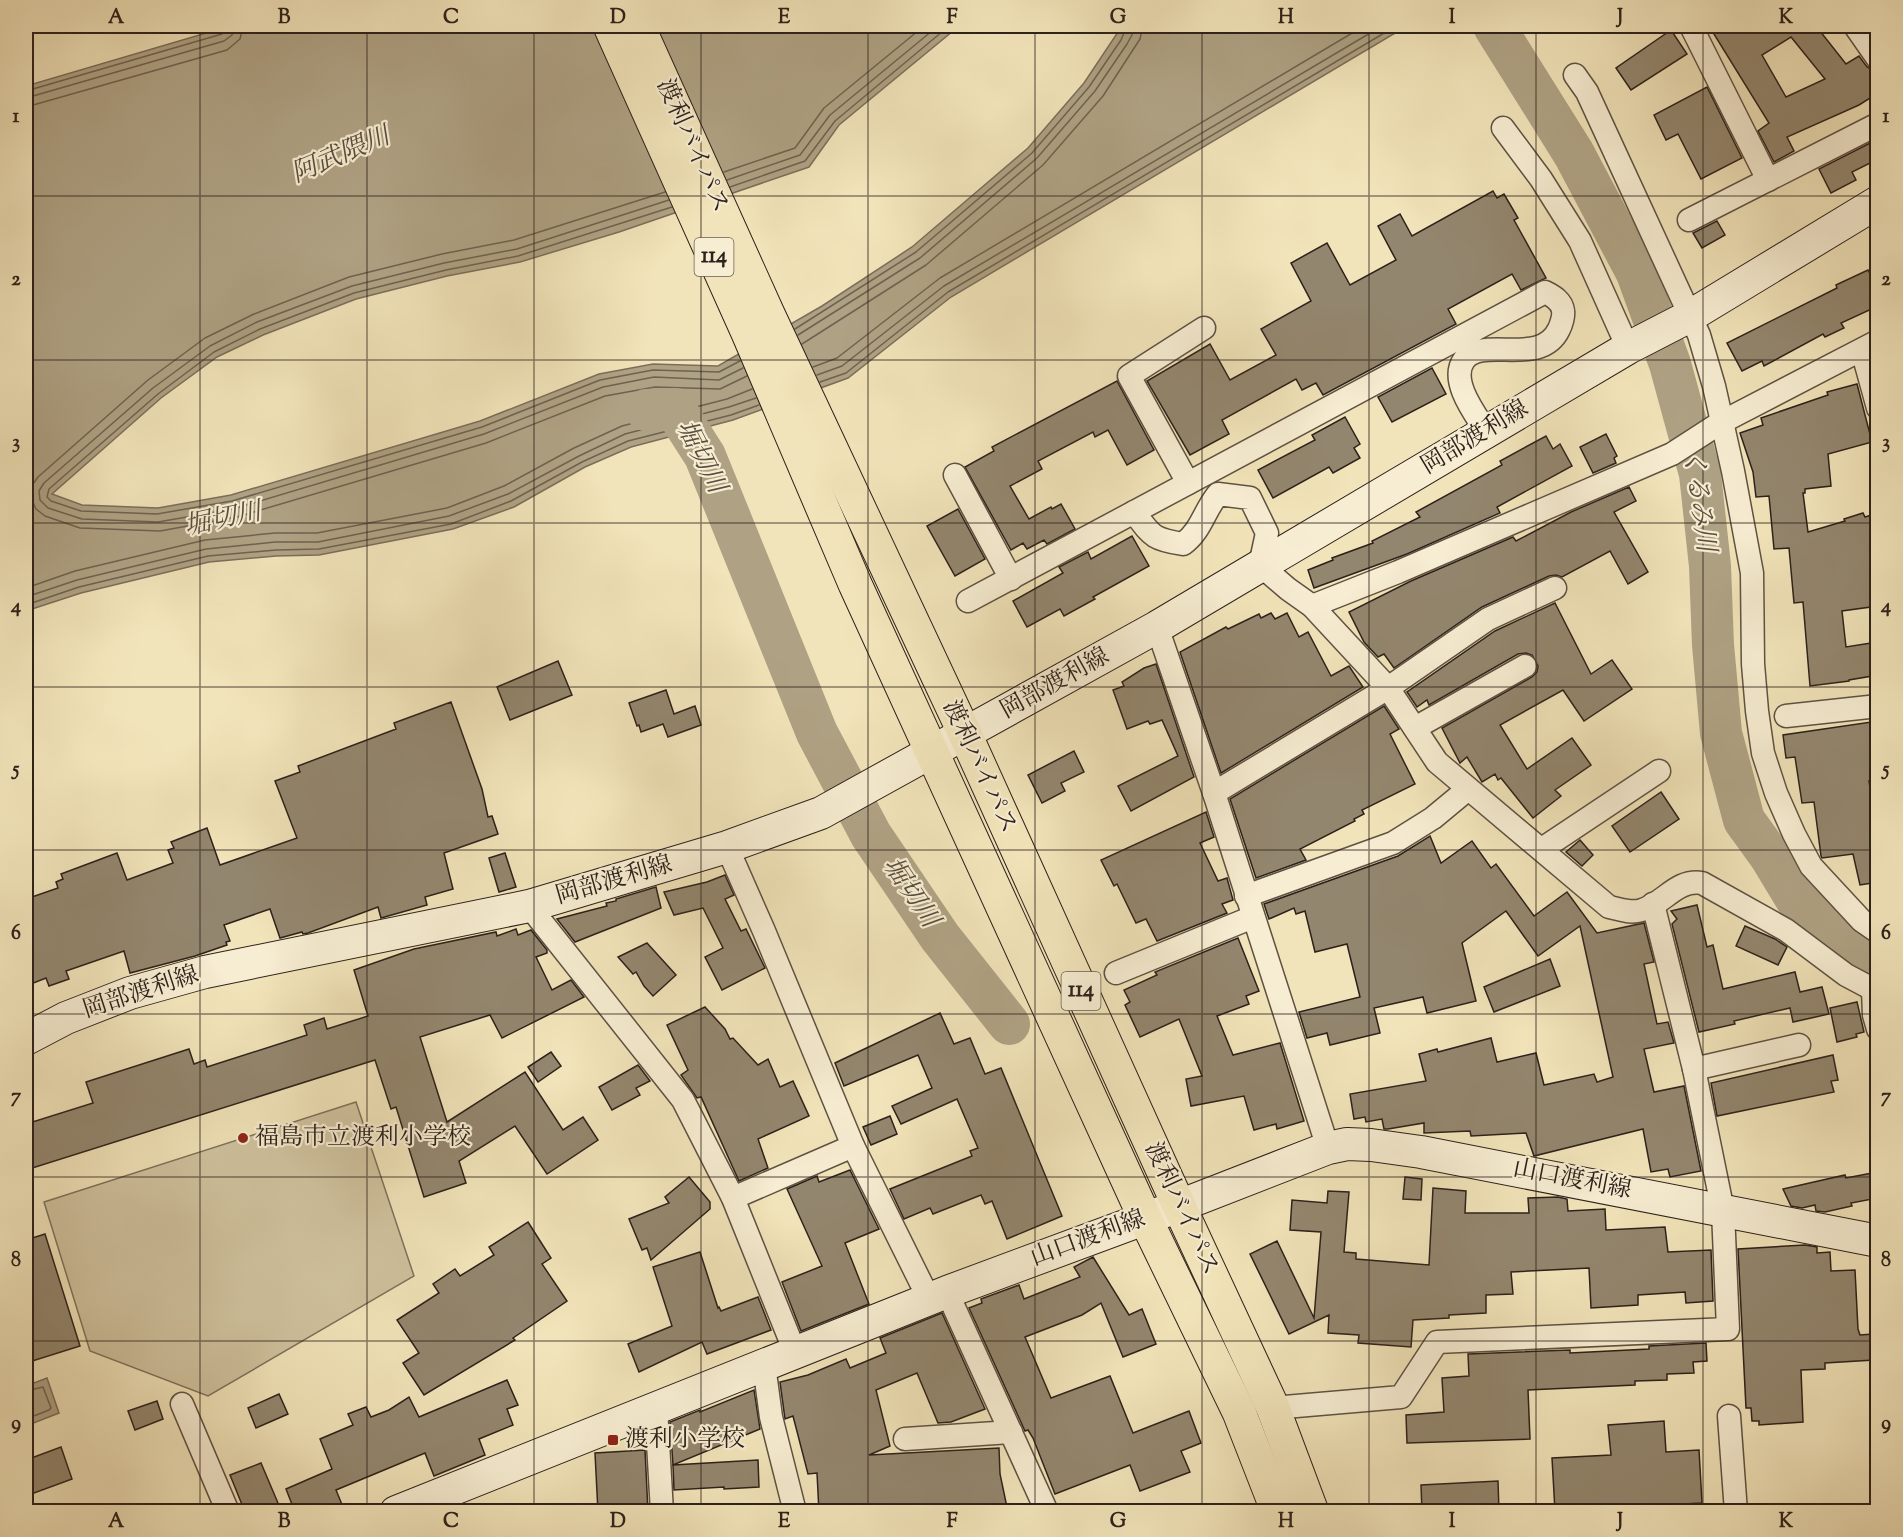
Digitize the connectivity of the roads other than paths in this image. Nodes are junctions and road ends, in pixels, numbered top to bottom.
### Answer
1 (610, 26) edge
2 (638, 26) edge
3 (1691, 26) edge
4 (1855, 26) edge
5 (1878, 58) edge
6 (1575, 75) dead end
7 (1878, 124) edge
8 (1503, 128) dead end
9 (1768, 180) junction
10 (1878, 202) edge
11 (1689, 220) dead end
12 (1690, 316) junction
13 (1204, 328) dead end
14 (1633, 346) junction
15 (1870, 346) edge
16 (1878, 408) edge
17 (1721, 423) junction
18 (1486, 431) junction
19 (955, 475) dead end
20 (1188, 483) junction
21 (1134, 513) junction
22 (1260, 565) junction
23 (1011, 579) junction
24 (1555, 588) dead end
25 (968, 602) dead end
26 (1312, 606) junction
27 (1157, 627) junction
28 (1525, 666) dead end
29 (1388, 688) junction
30 (1878, 706) edge
31 (1786, 716) dead end
32 (1414, 729) junction
33 (965, 735) junction
34 (932, 753) junction
35 (1659, 771) dead end
36 (1468, 789) junction
37 (1214, 793) junction
38 (727, 847) junction
39 (1542, 849) junction
40 (1653, 904) junction
41 (529, 906) junction
42 (1250, 907) junction
43 (1878, 932) edge
44 (1116, 973) dead end
45 (1875, 991) edge
46 (1878, 1029) edge
47 (26, 1039) edge
48 (1799, 1045) dead end
49 (1694, 1070) junction
50 (853, 1146) junction
51 (1328, 1148) junction
52 (733, 1198) junction
53 (1179, 1206) junction
54 (1723, 1211) junction
55 (1145, 1218) junction
56 (1878, 1241) edge
57 (938, 1295) junction
58 (795, 1352) junction
59 (764, 1365) junction
60 (182, 1404) dead end
61 (656, 1408) junction
62 (1273, 1408) junction
63 (1729, 1416) dead end
64 (1011, 1432) junction
65 (905, 1439) dead end
66 (1045, 1511) edge
67 (228, 1512) edge
68 (396, 1512) edge
69 (662, 1512) edge
70 (795, 1512) edge
71 (1278, 1512) edge
72 (1312, 1512) edge
73 (1736, 1512) edge

1 - 34 highway, 渡利バイパス / 114
2 - 33 highway, 渡利バイパス / 114
3 - 9 street
4 - 5 street
6 - 12 street
7 - 9 street
8 - 14 street
9 - 11 street
10 - 12 main road, 岡部渡利線
12 - 14 main road, 岡部渡利線
12 - 17 street
13 - 20 street
14 - 18 main road, 岡部渡利線
15 - 16 street
15 - 17 street
17 - 26 street
17 - 43 street
18 - 20 street
18 - 22 main road, 岡部渡利線
19 - 23 street
20 - 21 street
21 - 22 street
21 - 23 street
22 - 26 street
22 - 27 main road, 岡部渡利線
23 - 25 street
24 - 29 street
26 - 29 street
27 - 33 main road, 岡部渡利線
27 - 37 street
28 - 32 street
29 - 32 street
29 - 37 street
30 - 31 street
32 - 36 street
33 - 34 main road, 岡部渡利線
33 - 53 highway, 渡利バイパス / 114
34 - 38 main road, 岡部渡利線
34 - 55 highway, 渡利バイパス / 114
35 - 39 street
36 - 39 street
36 - 42 street
37 - 42 street
38 - 41 main road, 岡部渡利線
38 - 50 street
39 - 40 street
40 - 45 street
40 - 49 street
41 - 47 main road, 岡部渡利線
41 - 52 street
42 - 44 street
42 - 51 street
45 - 46 street
48 - 49 street
49 - 54 street
50 - 52 street
50 - 57 street
51 - 53 main road, 山口渡利線
51 - 54 main road, 山口渡利線
52 - 58 street
53 - 55 main road, 山口渡利線
53 - 62 highway, 渡利バイパス / 114
54 - 56 main road, 山口渡利線
54 - 62 street
55 - 57 main road, 山口渡利線
55 - 71 highway, 渡利バイパス / 114
57 - 58 main road, 山口渡利線
57 - 64 street
58 - 59 main road, 山口渡利線
59 - 61 main road, 山口渡利線
59 - 70 street
60 - 67 street
61 - 68 main road, 山口渡利線
61 - 69 street
62 - 72 highway, 渡利バイパス / 114
63 - 73 street
64 - 65 street
64 - 66 street

